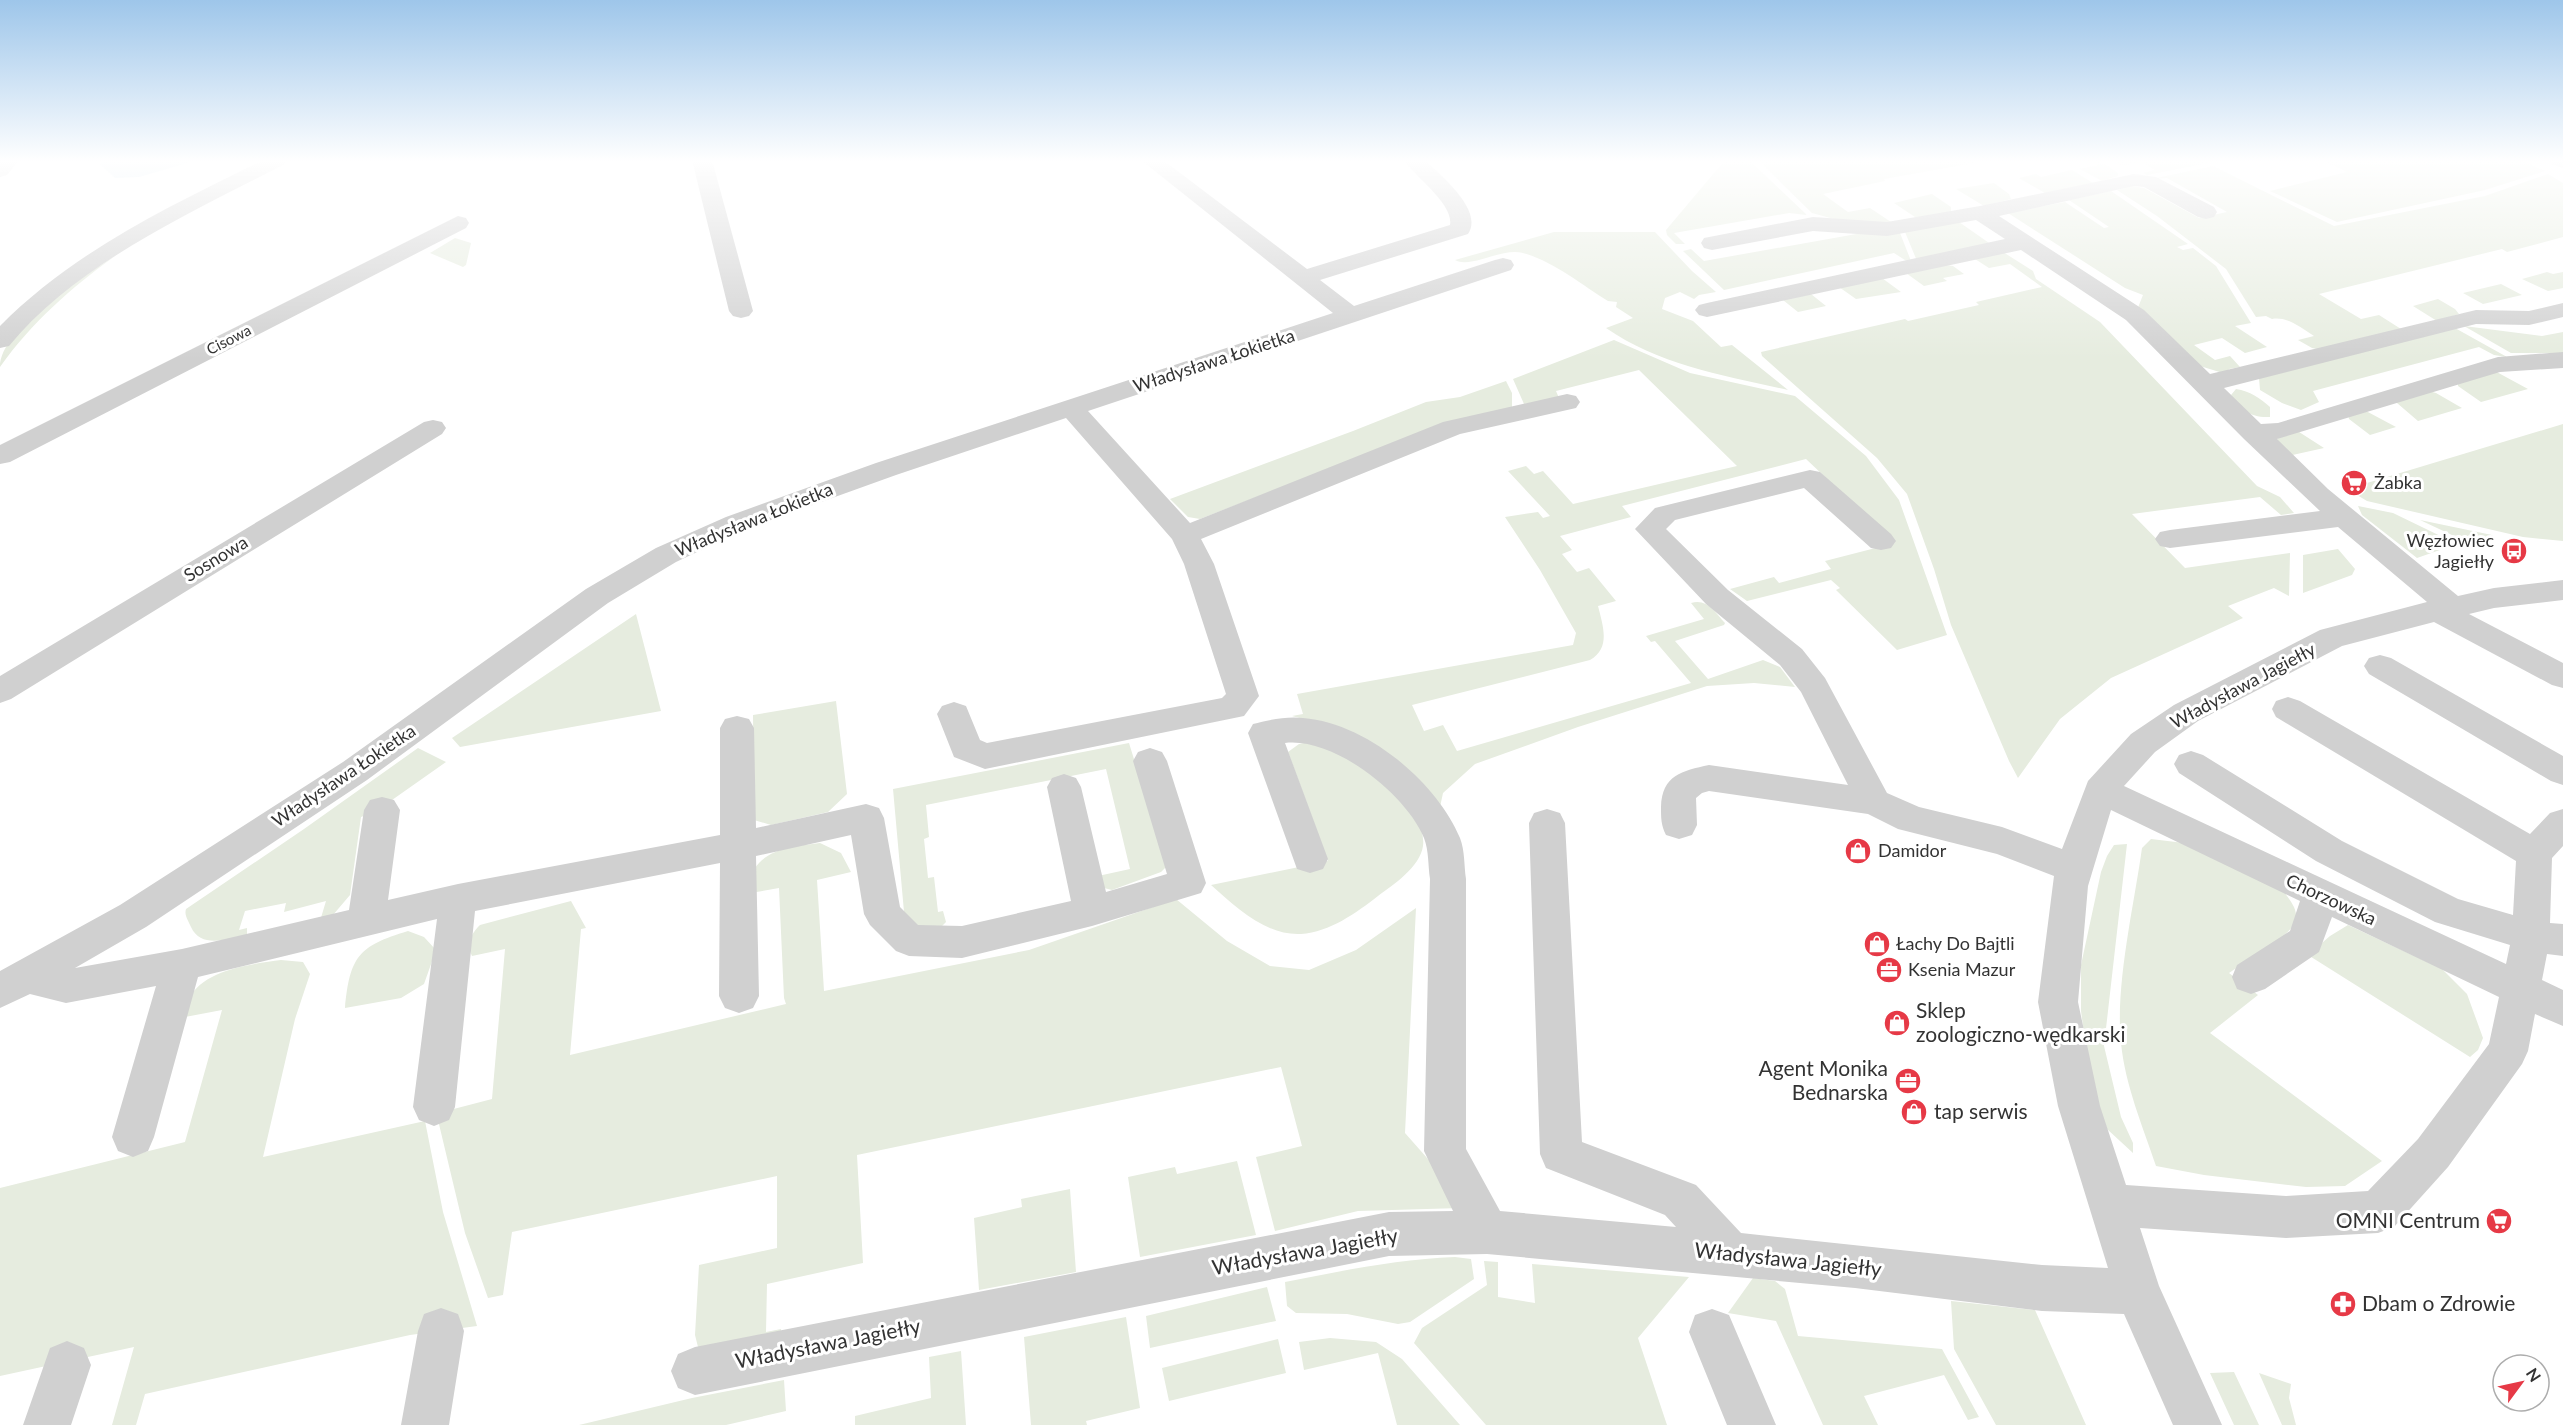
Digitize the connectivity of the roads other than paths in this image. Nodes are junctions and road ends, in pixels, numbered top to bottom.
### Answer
1 (149, 226) edge
2 (451, 226) edge
3 (719, 226) edge
4 (1237, 226) edge
5 (1460, 226) edge
6 (1800, 226) edge
7 (1850, 226) edge
8 (1902, 226) edge
9 (2001, 226) edge
10 (2025, 242) junction
11 (1712, 243) dead end
12 (1503, 265) dead end
13 (1304, 278) junction
14 (1707, 310) dead end
15 (2563, 310) edge
16 (741, 311) dead end
17 (1352, 316) junction
18 (2, 336) edge
19 (2563, 360) edge
20 (2204, 383) junction
21 (1568, 402) dead end
22 (1071, 408) junction
23 (433, 428) dead end
24 (2253, 433) junction
25 (0, 456) edge
26 (2343, 517) junction
27 (1185, 535) junction
28 (2170, 539) dead end
29 (1881, 541) dead end
30 (2563, 590) edge
31 (2444, 608) junction
32 (2380, 666) dead end
33 (2563, 677) edge
34 (0, 691) edge
35 (2288, 709) dead end
36 (954, 714) dead end
37 (737, 728) dead end
38 (1150, 760) dead end
39 (2191, 764) dead end
40 (2563, 772) edge
41 (1064, 788) dead end
42 (2100, 790) junction
43 (1874, 802) junction
44 (382, 810) dead end
45 (1547, 823) dead end
46 (2563, 824) edge
47 (1679, 825) dead end
48 (737, 846) junction
49 (2534, 854) junction
50 (1310, 859) dead end
51 (2074, 868) junction
52 (2320, 895) junction
53 (458, 899) junction
54 (1092, 911) junction
55 (366, 921) junction
56 (2547, 938) edge
57 (182, 965) junction
58 (2251, 977) dead end
59 (12, 983) edge
60 (2521, 990) junction
61 (739, 996) dead end
62 (2563, 1009) edge
63 (434, 1107) dead end
64 (133, 1137) dead end
65 (2110, 1205) junction
66 (1487, 1232) junction
67 (1731, 1255) junction
68 (2138, 1292) junction
69 (441, 1331) dead end
70 (1712, 1332) dead end
71 (67, 1365) dead end
72 (695, 1371) dead end
73 (47, 1425) edge
74 (425, 1425) edge
75 (1752, 1425) edge
76 (2198, 1425) edge

1 - 18 street
2 - 25 street, Cisowa
3 - 16 street
4 - 13 street
5 - 13 street
6 - 11 street
7 - 8 street
9 - 10 street
10 - 14 street
10 - 20 street
12 - 17 street, Władysława Łokietka
13 - 17 street
15 - 20 street
17 - 22 street, Władysława Łokietka
19 - 24 street
20 - 24 street
21 - 27 street
22 - 27 street
22 - 59 street, Władysława Łokietka
23 - 34 street, Sosnowa
24 - 26 street
26 - 28 street
26 - 31 street
27 - 36 street
29 - 43 street
30 - 31 street, Władysława Jagiełły
31 - 33 street
31 - 42 street, Władysława Jagiełły
32 - 40 street
35 - 49 street
37 - 48 street
38 - 54 street
39 - 56 street
41 - 54 street
42 - 51 street, Władysława Jagiełły
42 - 52 street, Chorzowska
43 - 47 street
43 - 51 street
44 - 55 street
45 - 67 street
46 - 49 street
48 - 53 street, Władysława Łokietka
48 - 54 street, Władysława Łokietka
48 - 61 street
49 - 56 street
50 - 66 street
51 - 65 street, Władysława Jagiełły
52 - 58 street
52 - 60 street, Chorzowska
53 - 55 street, Władysława Łokietka
53 - 63 street
55 - 57 street, Władysława Łokietka
56 - 60 street
57 - 59 street, Władysława Łokietka
57 - 64 street
60 - 62 street, Chorzowska
60 - 65 street
65 - 68 street, Władysława Jagiełły
66 - 67 street, Władysława Jagiełły
66 - 72 street, Władysława Jagiełły
67 - 68 street, Władysława Jagiełły
68 - 76 street, Władysława Jagiełły
69 - 74 street
70 - 75 street
71 - 73 street

